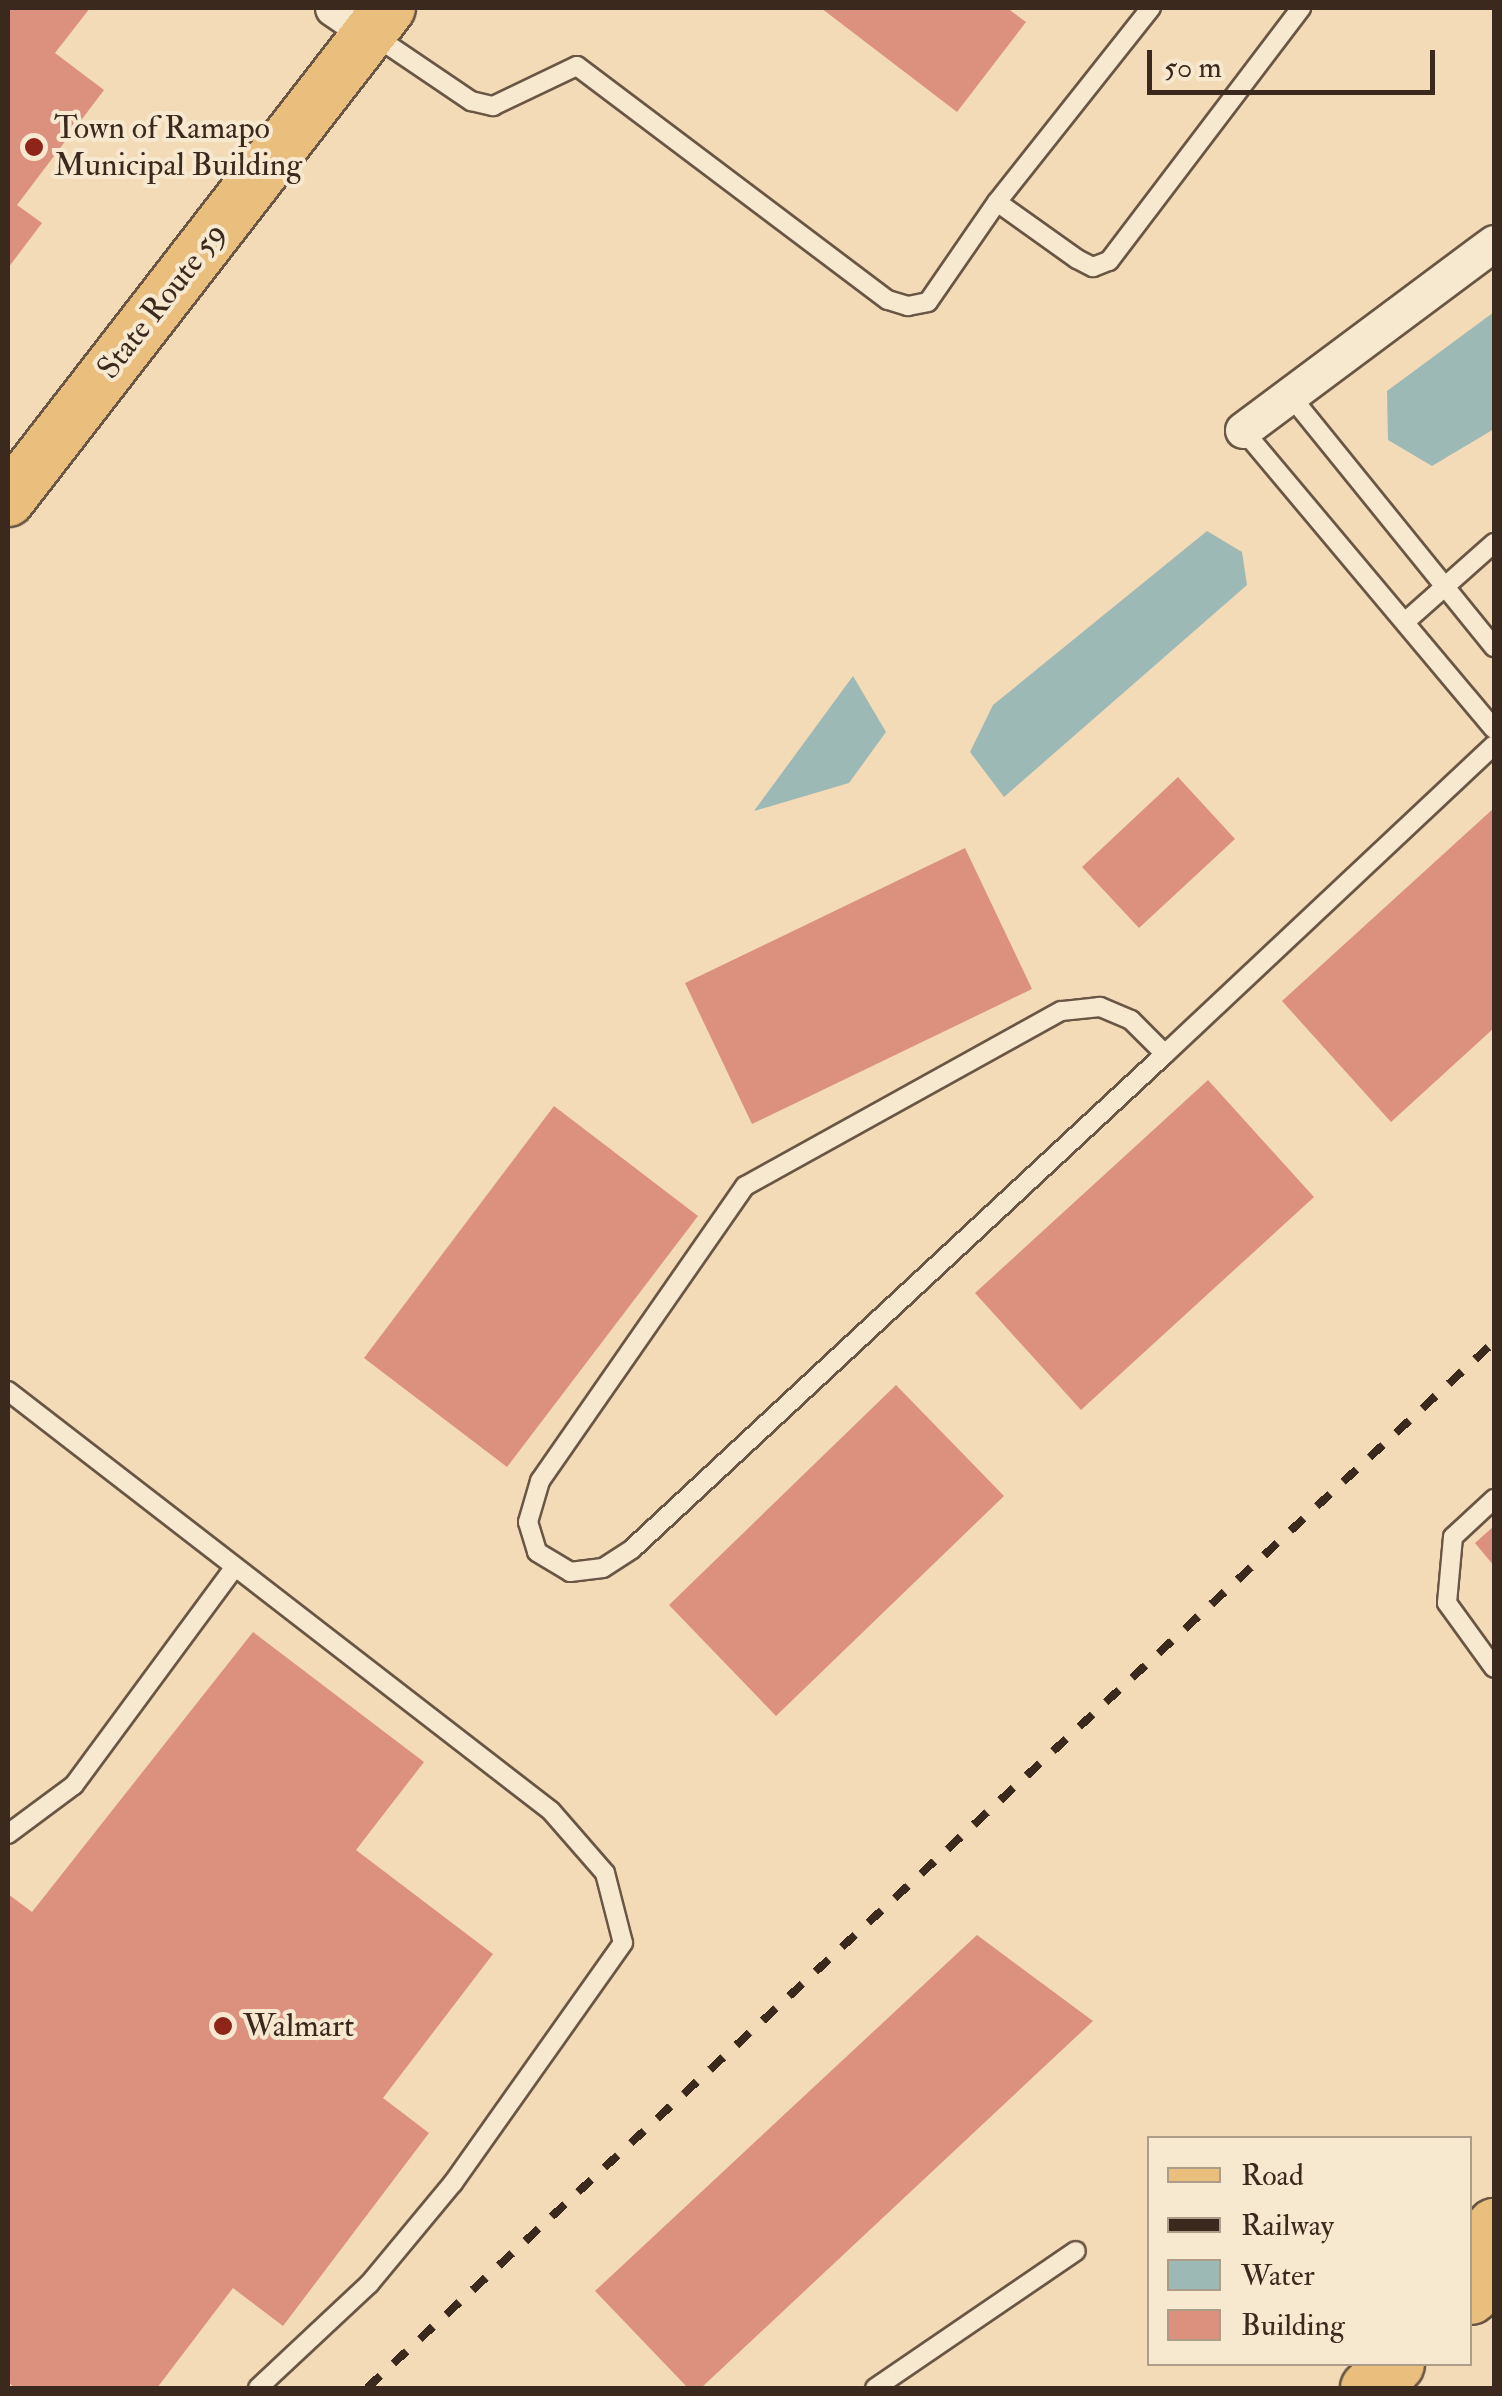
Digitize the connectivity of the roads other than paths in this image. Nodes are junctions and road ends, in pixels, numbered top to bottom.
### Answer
1 (1152, 8) edge
2 (1302, 8) edge
3 (364, 16) edge
4 (998, 202) junction
5 (1494, 243) edge
6 (1289, 394) junction
7 (1243, 430) joint
8 (8, 500) edge
9 (1494, 542) edge
10 (1444, 587) junction
11 (1404, 622) junction
12 (1494, 647) edge
13 (1494, 729) edge
14 (1494, 744) edge
15 (1165, 1054) junction
16 (8, 1390) edge
17 (1494, 1499) edge
18 (233, 1569) junction
19 (1494, 1668) edge
20 (8, 1834) edge
21 (1494, 2226) edge
22 (1472, 2248) edge
23 (1076, 2251) dead end
24 (1494, 2274) edge
25 (1472, 2294) edge
26 (1354, 2366) edge
27 (1394, 2366) edge
28 (258, 2388) edge
29 (875, 2388) edge
30 (1332, 2388) edge
31 (1368, 2388) edge

1 - 4 lane
2 - 4 lane
3 - 4 lane
3 - 8 main road, State Route 59
5 - 6 street
6 - 7 street
6 - 10 lane
7 - 11 lane
9 - 10 lane
10 - 11 lane
10 - 12 lane
11 - 13 lane
14 - 15 lane
15 - 15 lane
16 - 18 lane
17 - 19 lane
18 - 20 lane
18 - 28 lane
21 - 22 highway
23 - 29 lane
24 - 25 highway
26 - 30 highway
27 - 31 highway

